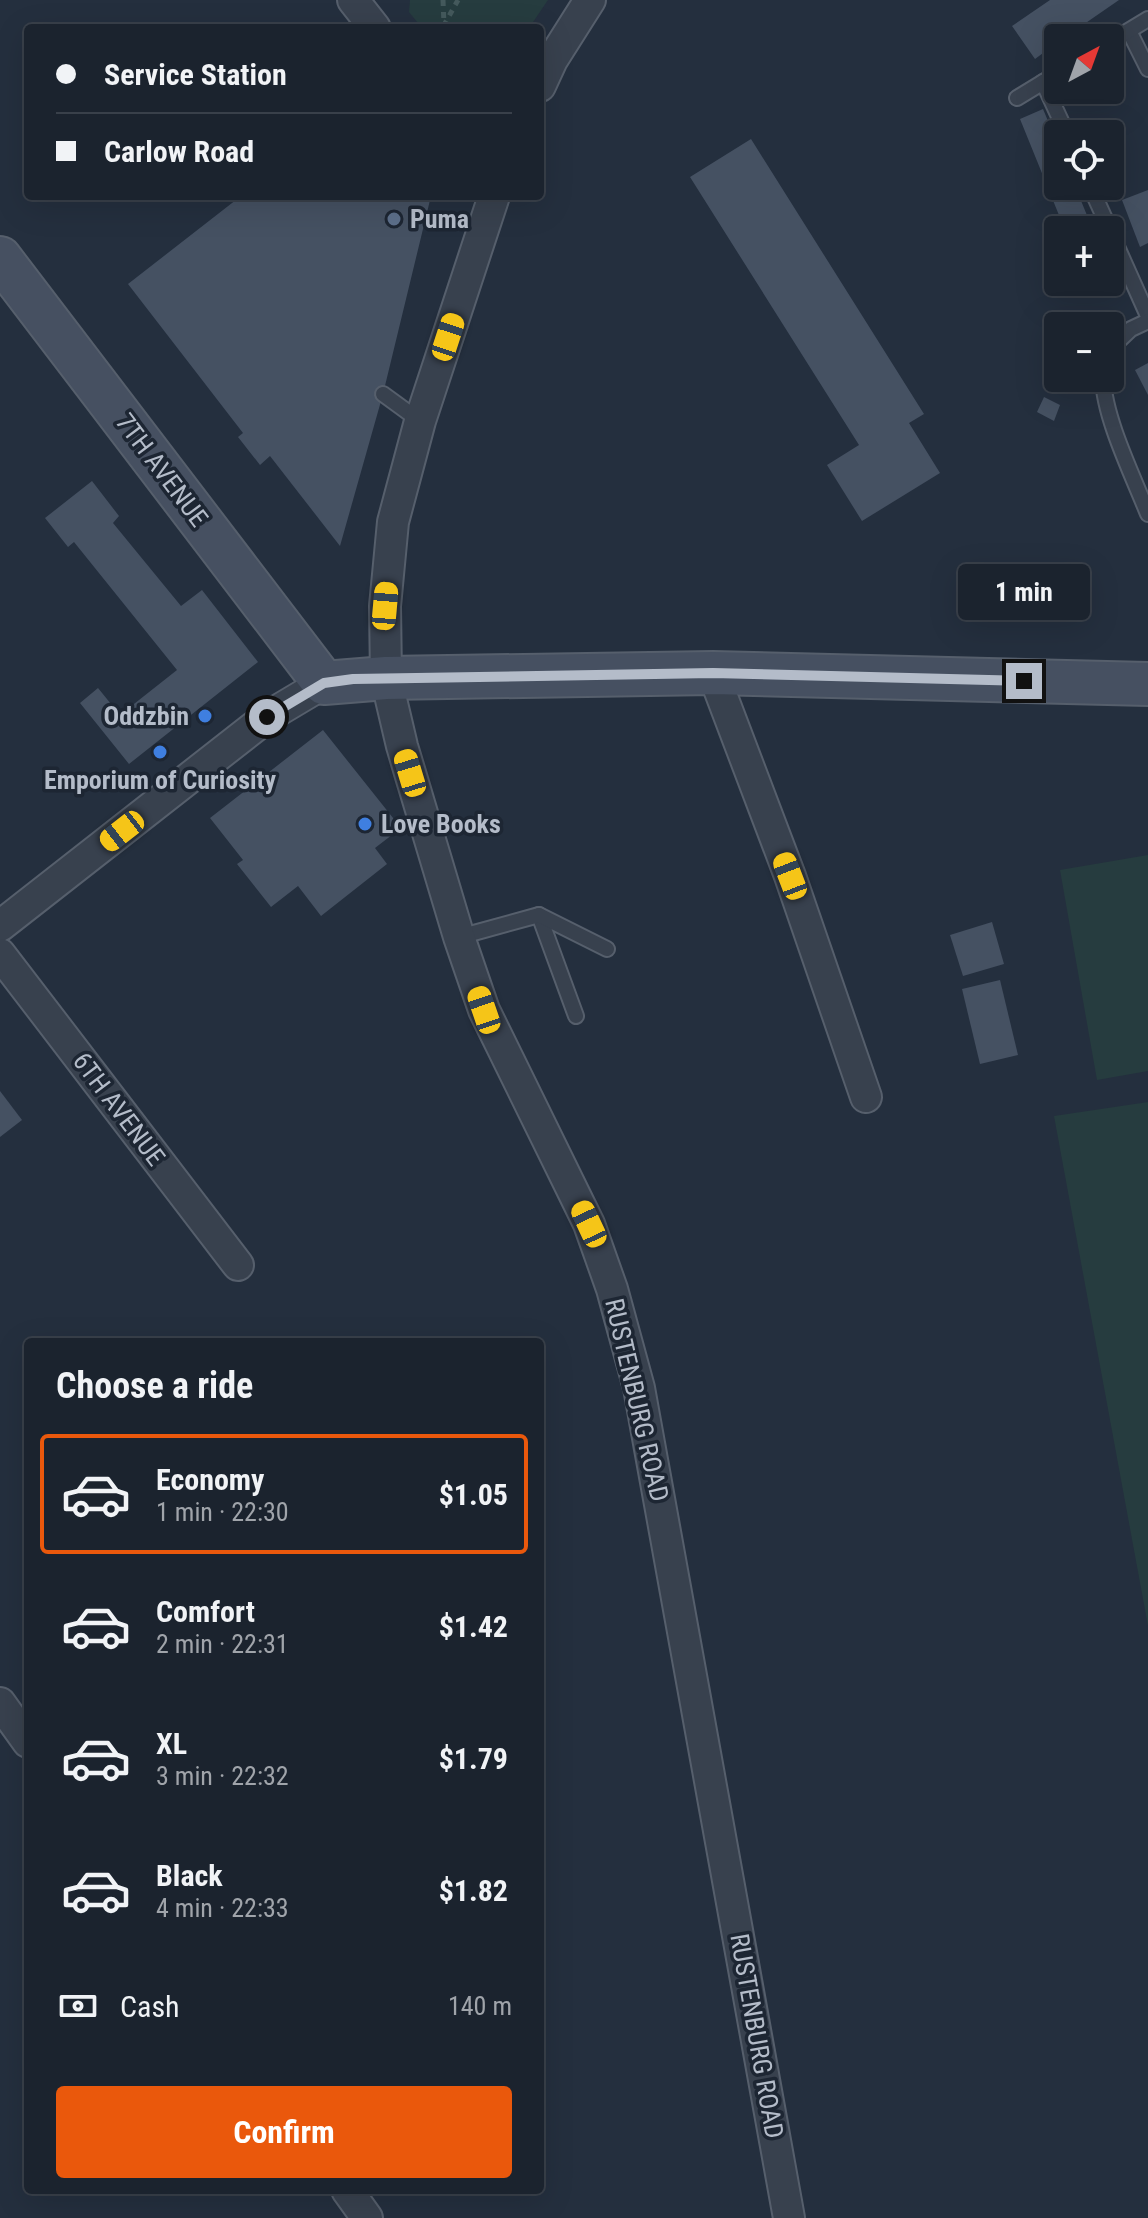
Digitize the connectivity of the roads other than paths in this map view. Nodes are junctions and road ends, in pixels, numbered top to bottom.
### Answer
1 (353, 0) edge
2 (590, 0) edge
3 (375, 18) edge
4 (1148, 19) edge
5 (1129, 31) junction
6 (1124, 34) edge
7 (1148, 69) edge
8 (544, 77) edge
9 (1043, 82) joint
10 (1017, 98) dead end
11 (1061, 120) edge
12 (493, 200) edge
13 (0, 258) edge
14 (1124, 262) edge
15 (1148, 318) edge
16 (1124, 336) edge
17 (1103, 392) edge
18 (383, 394) dead end
19 (420, 421) junction
20 (1148, 514) edge
21 (713, 673) junction
22 (386, 678) junction
23 (324, 683) junction
24 (1148, 684) edge
25 (539, 915) junction
26 (0, 926) edge
27 (459, 937) junction
28 (607, 949) dead end
29 (0, 954) edge
30 (576, 1016) dead end
31 (866, 1097) dead end
32 (238, 1265) dead end
33 (0, 1703) edge
34 (24, 1736) edge
35 (350, 2194) edge
36 (367, 2218) edge
37 (789, 2218) edge

1 - 3 street
2 - 8 street
4 - 5 lane
5 - 6 lane
5 - 7 lane
9 - 10 lane
9 - 11 lane
12 - 19 street, RUSTENBURG ROAD
13 - 23 street, 7TH AVENUE
14 - 15 lane
15 - 16 lane
17 - 20 lane
18 - 19 lane
19 - 22 street, RUSTENBURG ROAD
21 - 22 street
21 - 24 street
21 - 31 street
22 - 23 street
22 - 27 street, RUSTENBURG ROAD
23 - 26 street
25 - 27 lane
25 - 28 lane
25 - 30 lane
27 - 37 street, RUSTENBURG ROAD
29 - 32 street, 6TH AVENUE
33 - 34 street
35 - 36 street

